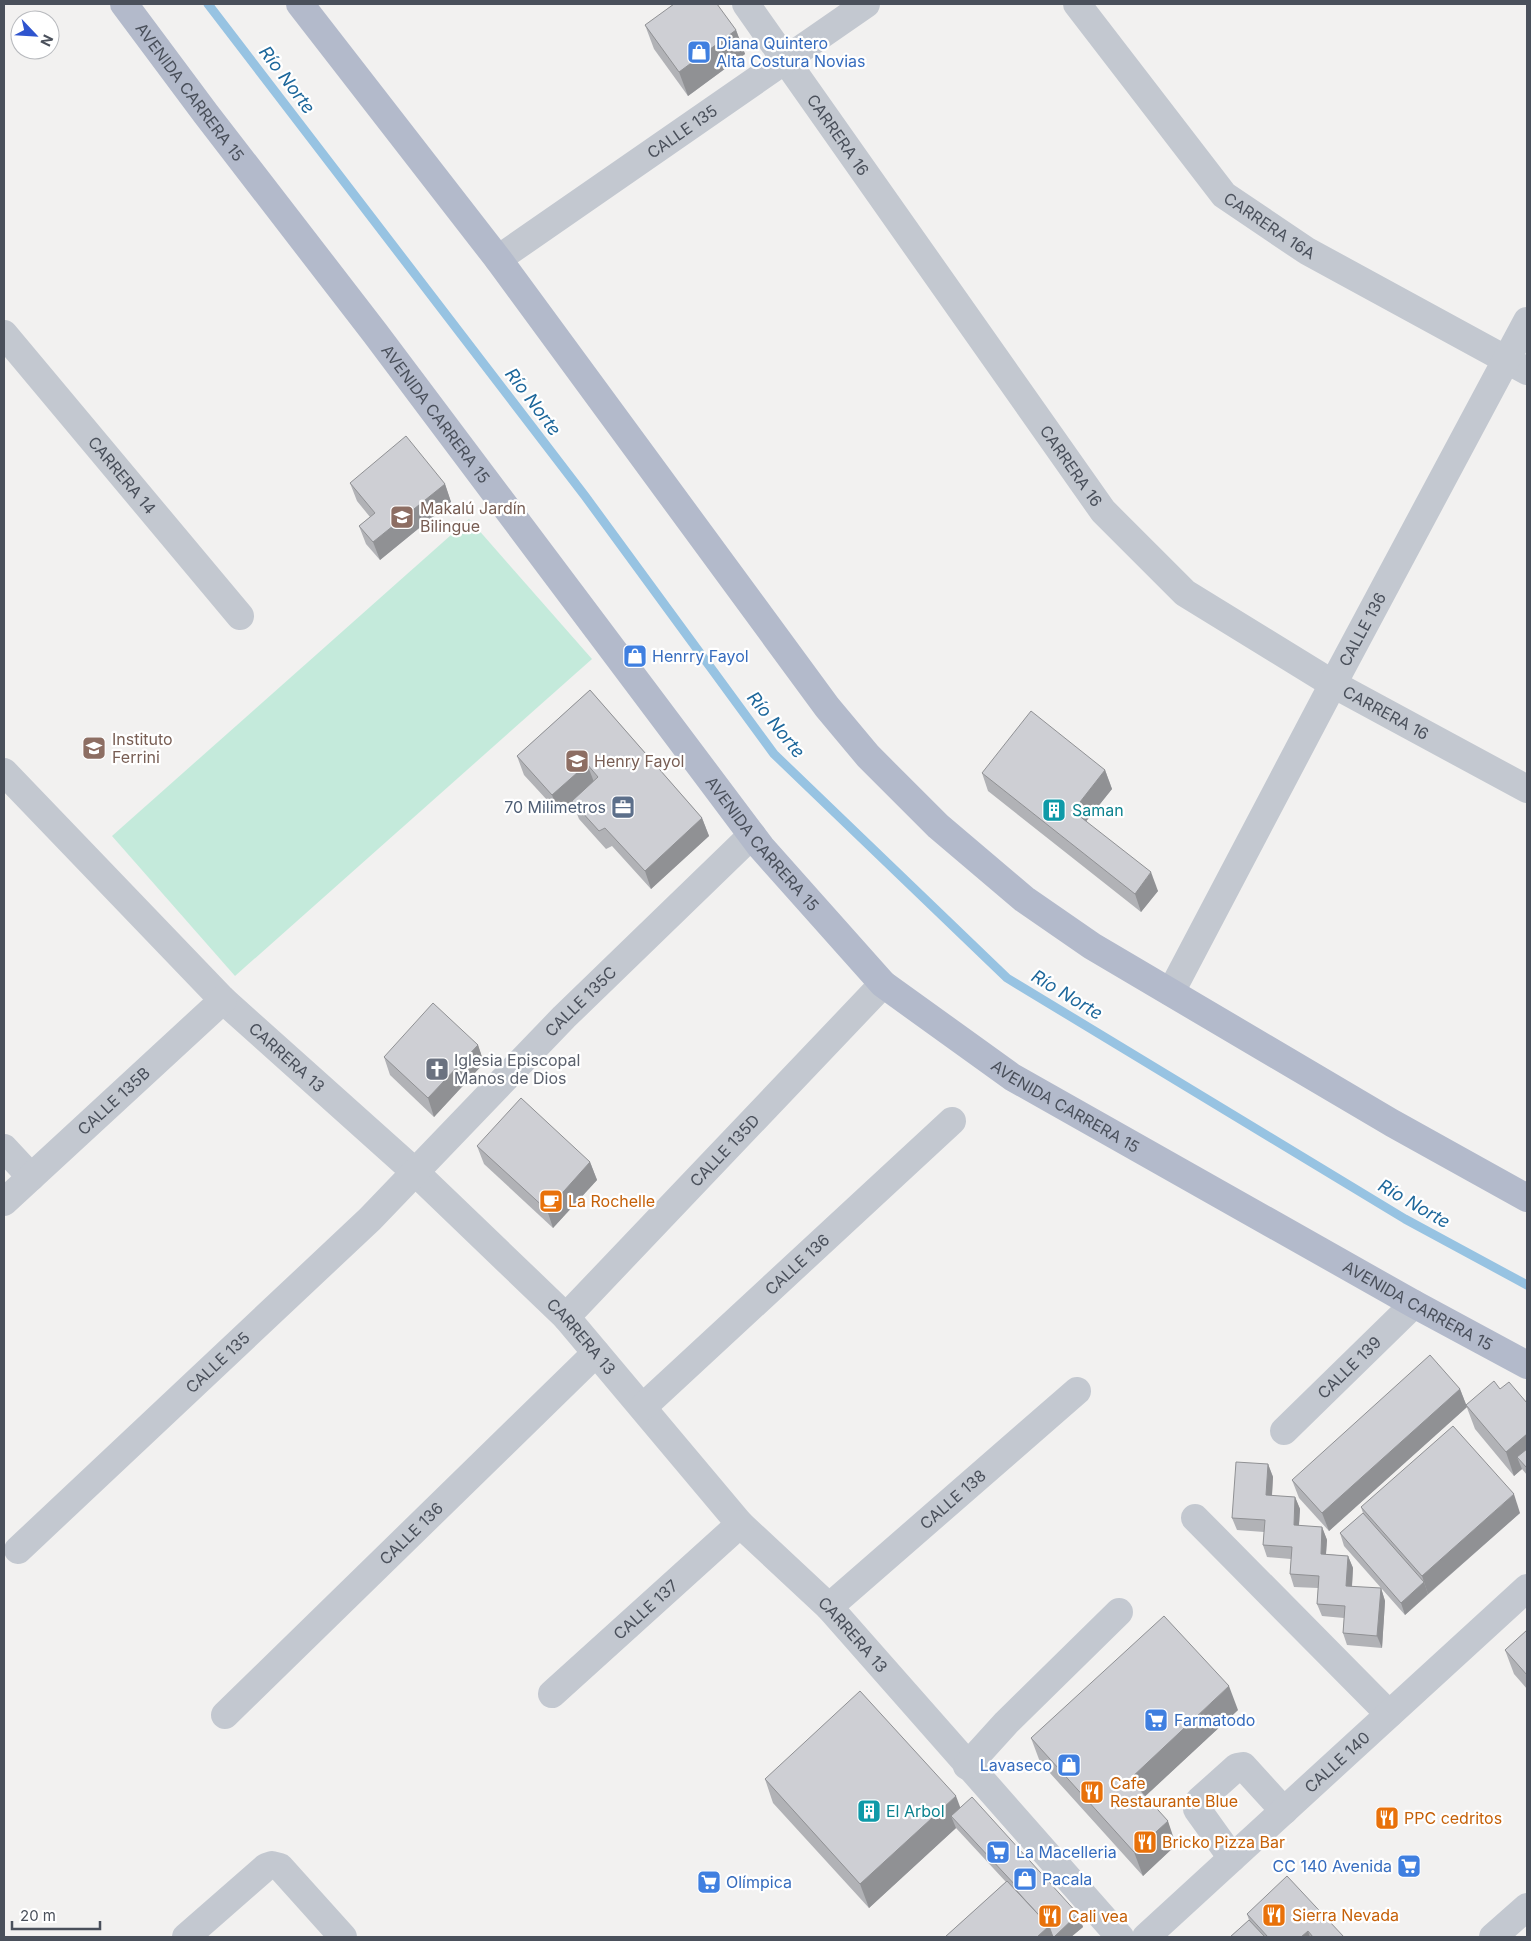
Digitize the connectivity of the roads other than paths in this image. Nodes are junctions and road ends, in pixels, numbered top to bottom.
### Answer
1 (124, 4) edge
2 (300, 4) edge
3 (746, 4) edge
4 (866, 4) edge
5 (1077, 4) edge
6 (785, 61) junction
7 (498, 259) junction
8 (1527, 321) edge
9 (4, 334) edge
10 (1517, 366) edge
11 (240, 616) dead end
12 (1333, 684) junction
13 (4, 772) edge
14 (1527, 789) edge
15 (752, 836) junction
16 (883, 984) junction
17 (1171, 992) junction
18 (223, 1000) junction
19 (952, 1121) dead end
20 (4, 1148) edge
21 (414, 1171) junction
22 (31, 1177) junction
23 (1527, 1198) edge
24 (4, 1202) edge
25 (1414, 1304) junction
26 (566, 1317) junction
27 (596, 1353) junction
28 (1527, 1365) edge
29 (1077, 1391) dead end
30 (642, 1407) junction
31 (1284, 1431) dead end
32 (1195, 1518) dead end
33 (740, 1524) junction
34 (18, 1550) dead end
35 (1527, 1588) edge
36 (828, 1607) junction
37 (1119, 1612) dead end
38 (552, 1694) dead end
39 (1389, 1714) junction
40 (226, 1715) dead end
41 (967, 1766) junction
42 (1284, 1811) junction
43 (1232, 1858) junction
44 (1527, 1907) edge
45 (186, 1937) edge
46 (343, 1937) edge
47 (1120, 1937) edge
48 (1146, 1937) edge
49 (1493, 1937) edge

1 - 15 main road, AVENIDA CARRERA 15
2 - 7 main road
3 - 6 street, CARRERA 16
4 - 6 street, CALLE 135
5 - 10 street, CARRERA 16A
6 - 7 street, CALLE 135
6 - 12 street, CARRERA 16
7 - 17 main road
8 - 10 street, CALLE 136
9 - 11 street, CARRERA 14
10 - 12 street, CALLE 136
12 - 14 street, CARRERA 16
12 - 17 street, CALLE 136
13 - 18 street, CARRERA 13
15 - 16 main road, AVENIDA CARRERA 15
15 - 21 street, CALLE 135C
16 - 25 main road, AVENIDA CARRERA 15
16 - 26 street, CALLE 135D
17 - 23 main road
18 - 21 street, CARRERA 13
18 - 22 street, CALLE 135B
19 - 30 street, CALLE 136
20 - 22 street
21 - 26 street, CARRERA 13
21 - 34 street, CALLE 135
22 - 24 street, CALLE 135B
25 - 28 main road, AVENIDA CARRERA 15
25 - 31 street, CALLE 139
26 - 27 street, CARRERA 13
27 - 30 street, CARRERA 13
27 - 40 street, CALLE 136
29 - 36 street, CALLE 138
30 - 33 street, CARRERA 13
32 - 39 street
33 - 36 street, CARRERA 13
33 - 38 street, CALLE 137
35 - 39 street, CALLE 140
36 - 41 street, CARRERA 13
37 - 41 street
39 - 42 street, CALLE 140
41 - 47 street, CARRERA 13
42 - 43 street, CALLE 140
42 - 43 street
43 - 48 street, CALLE 140
44 - 49 street
45 - 46 street

